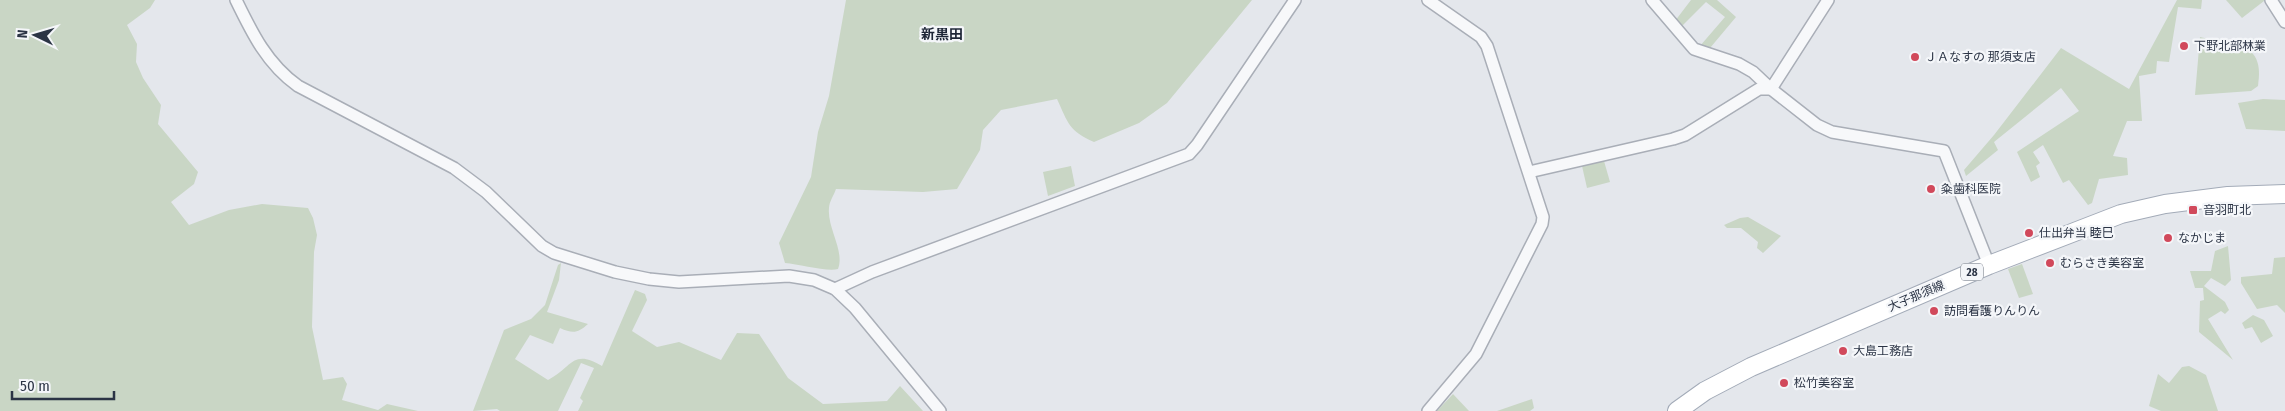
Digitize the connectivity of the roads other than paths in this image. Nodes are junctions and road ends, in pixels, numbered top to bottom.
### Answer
1 (236, 0) edge
2 (1295, 0) edge
3 (1428, 0) edge
4 (1652, 0) edge
5 (1828, 0) edge
6 (2271, 0) edge
7 (2285, 22) edge
8 (1771, 89) junction
9 (1529, 172) junction
10 (2285, 194) edge
11 (1989, 265) junction
12 (835, 290) junction
13 (940, 411) edge
14 (1428, 411) edge
15 (1677, 411) edge

1 - 12 street
2 - 12 street
3 - 9 street
4 - 8 street
5 - 8 street
6 - 7 street
8 - 9 street
8 - 11 street
9 - 14 street
10 - 11 main road, 大子那須線 / 28
11 - 15 main road, 大子那須線 / 28
12 - 13 street

